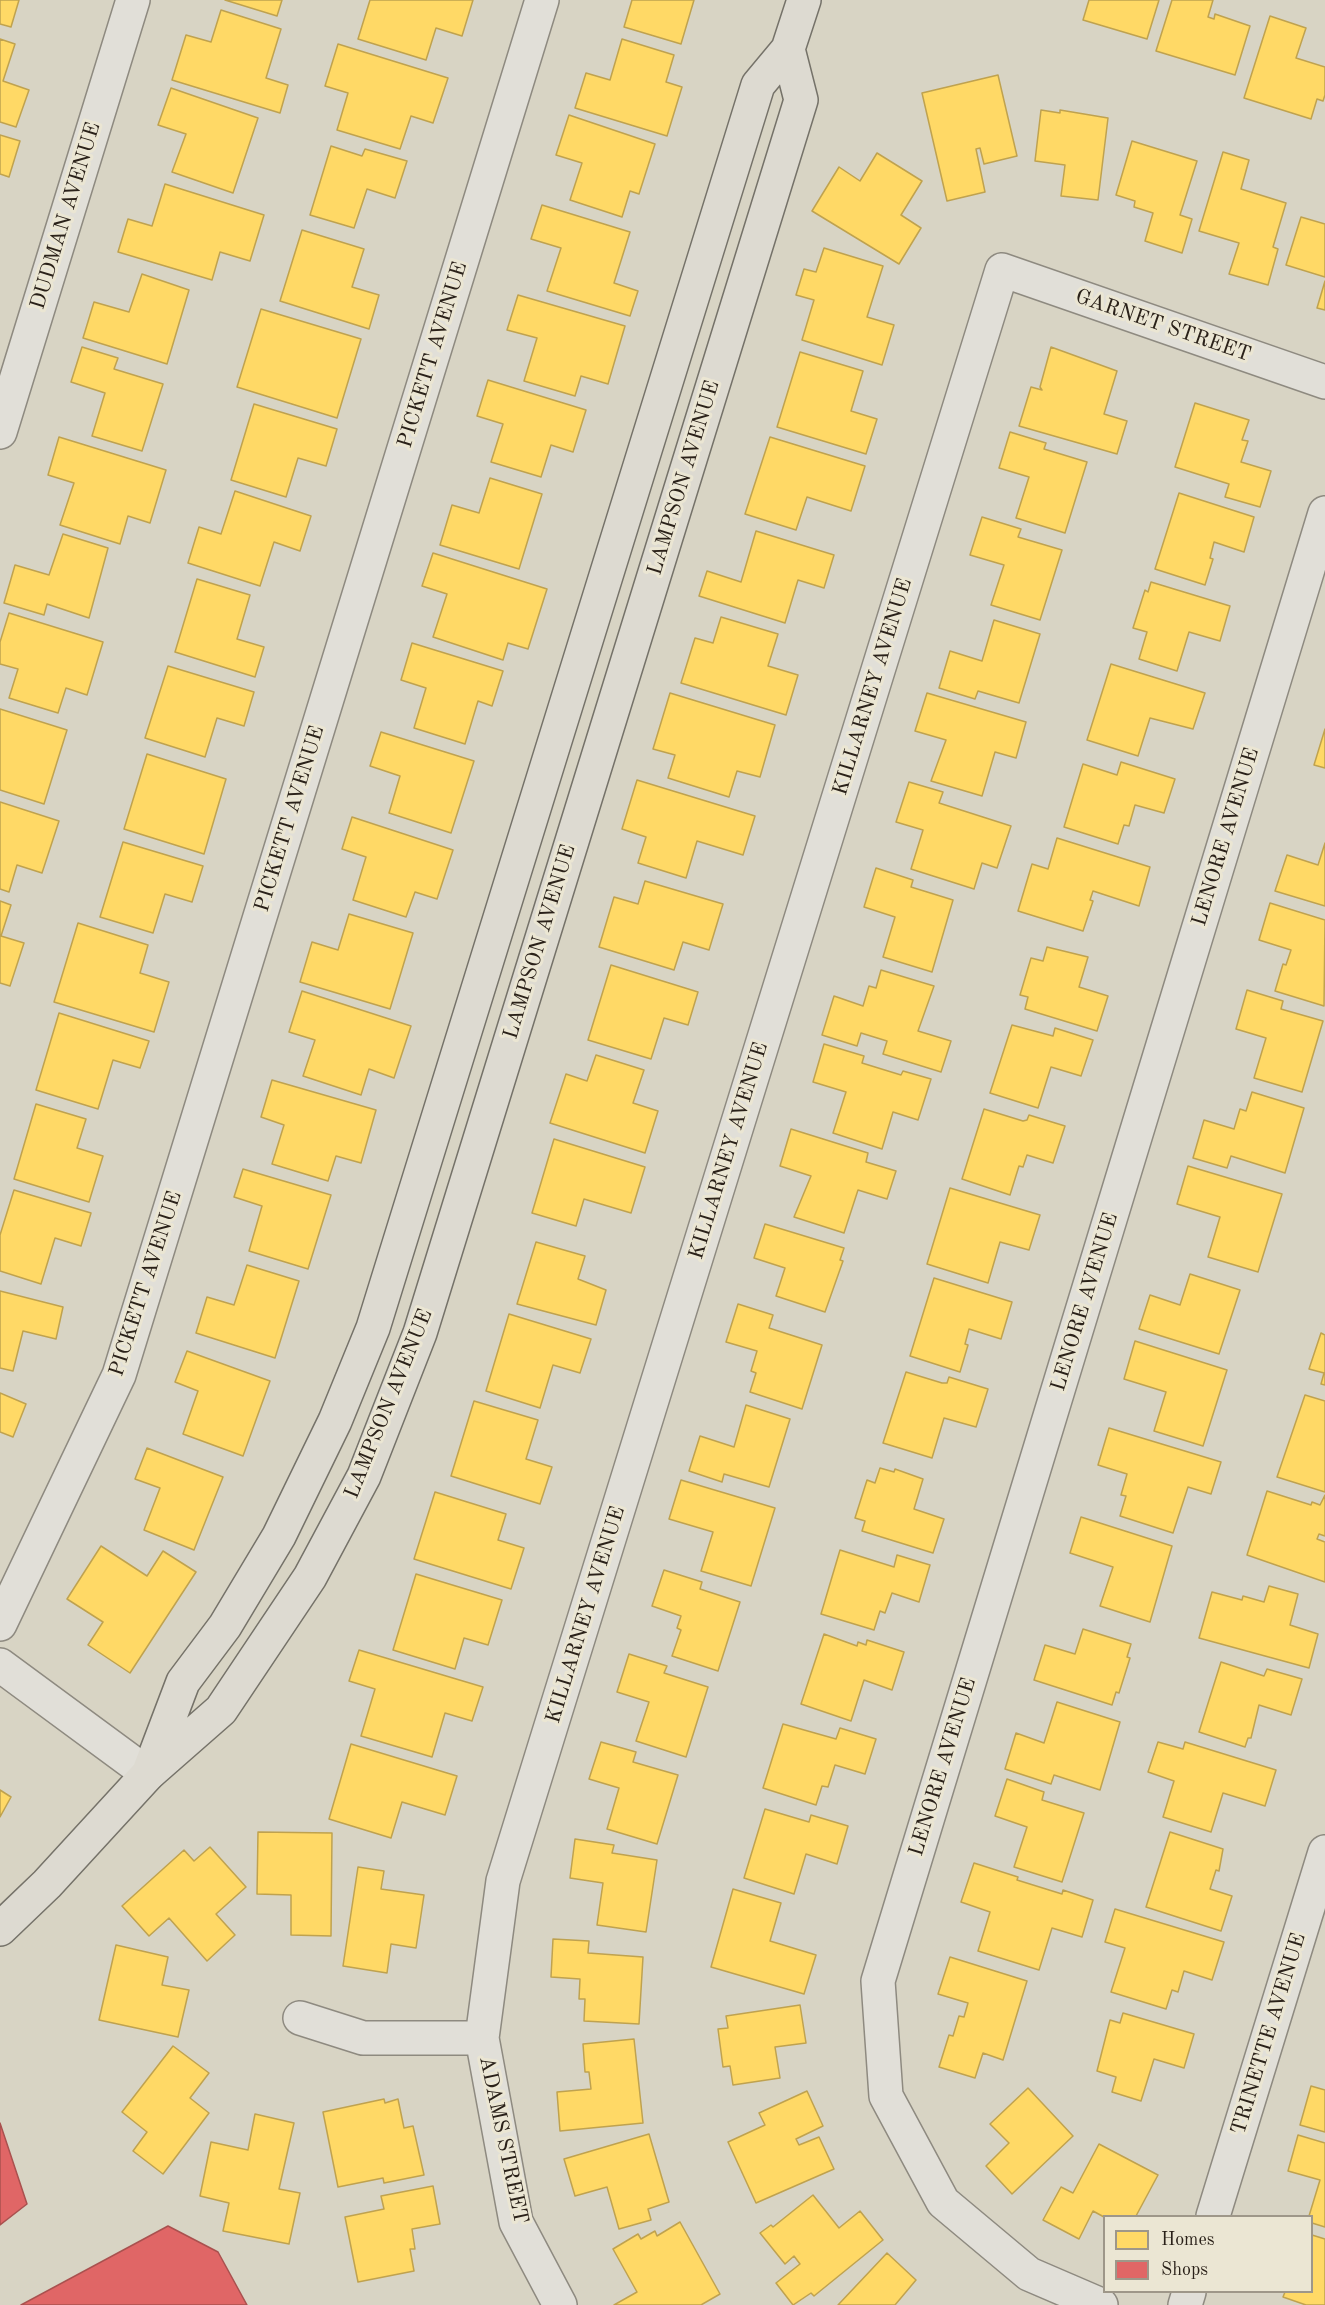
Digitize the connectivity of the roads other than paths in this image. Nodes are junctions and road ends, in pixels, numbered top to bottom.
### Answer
1 (133, 0) edge
2 (542, 0) edge
3 (804, 0) edge
4 (788, 49) junction
5 (1002, 270) joint
6 (1325, 382) edge
7 (0, 432) edge
8 (1325, 513) edge
9 (0, 1624) edge
10 (0, 1665) edge
11 (148, 1774) junction
12 (1325, 1852) edge
13 (0, 1929) edge
14 (300, 2018) dead end
15 (482, 2038) junction
16 (1214, 2215) edge
17 (560, 2305) edge
18 (1101, 2305) edge

1 - 7 street, DUDMAN AVENUE
2 - 9 street, PICKETT AVENUE
3 - 4 main road, LAMPSON AVENUE
4 - 11 main road, LAMPSON AVENUE
4 - 11 main road, LAMPSON AVENUE
5 - 6 street, GARNET STREET
5 - 15 street, KILLARNEY AVENUE
8 - 18 street, LENORE AVENUE
10 - 11 street
11 - 13 main road, LAMPSON AVENUE
12 - 16 street, TRINETTE AVENUE
14 - 15 street
15 - 17 street, ADAMS STREET

